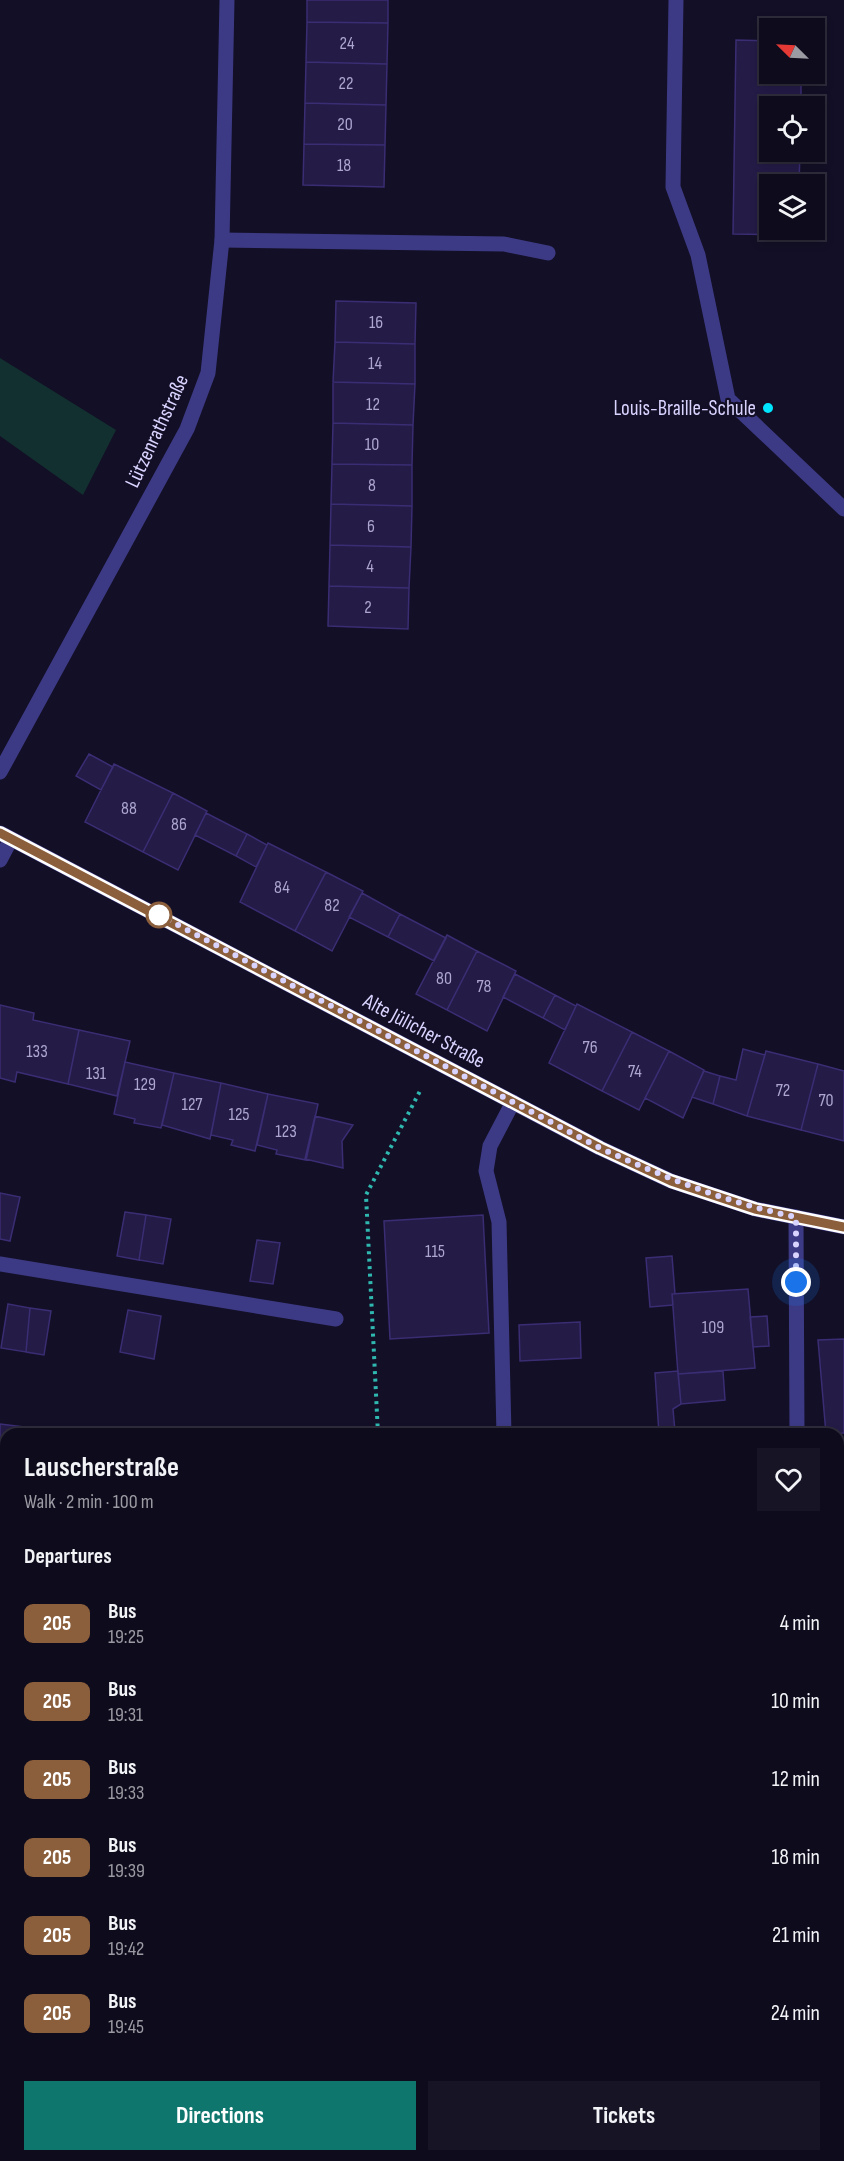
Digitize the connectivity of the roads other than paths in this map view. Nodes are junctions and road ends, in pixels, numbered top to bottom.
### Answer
1 (227, 0) edge
2 (676, 0) edge
3 (222, 240) junction
4 (548, 253) dead end
5 (844, 509) edge
6 (0, 772) edge
7 (5, 836) edge
8 (0, 860) edge
9 (513, 1102) junction
10 (796, 1217) junction
11 (844, 1227) edge
12 (0, 1264) edge
13 (336, 1319) dead end
14 (504, 1428) edge
15 (797, 1428) edge

1 - 3 street, Lützenrathstraße
2 - 5 street
3 - 4 street
3 - 6 street, Lützenrathstraße
7 - 8 street
7 - 9 street, Alte Jülicher Straße
9 - 10 street, Alte Jülicher Straße
9 - 14 street
10 - 11 street, Alte Jülicher Straße
10 - 15 street
12 - 13 street

